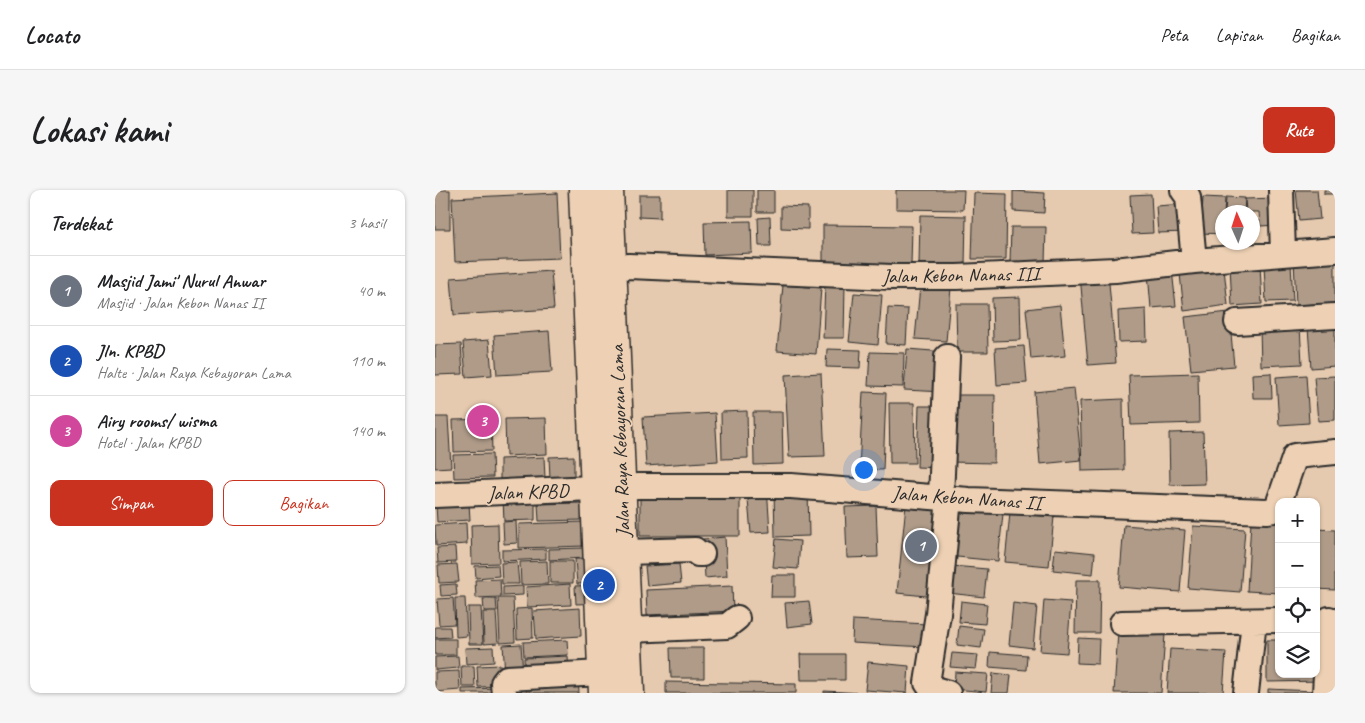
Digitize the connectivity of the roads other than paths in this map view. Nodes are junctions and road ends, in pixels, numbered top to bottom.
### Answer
1 (583, 190) edge
2 (609, 190) edge
3 (1183, 190) edge
4 (1281, 190) edge
5 (1335, 250) edge
6 (1283, 254) junction
7 (1194, 261) junction
8 (600, 267) junction
9 (1335, 316) edge
10 (1237, 322) dead end
11 (947, 357) dead end
12 (1335, 452) edge
13 (609, 488) junction
14 (435, 495) edge
15 (945, 497) junction
16 (1281, 498) edge
17 (1275, 509) edge
18 (625, 552) junction
19 (702, 554) dead end
20 (737, 618) dead end
21 (1327, 619) edge
22 (1254, 620) junction
23 (1275, 620) edge
24 (1122, 623) dead end
25 (628, 630) junction
26 (603, 683) edge
27 (504, 693) edge
28 (631, 693) edge
29 (948, 693) edge
30 (1246, 693) edge
31 (1325, 693) edge

1 - 8 main road, Jalan Raya Kebayoran Lama
2 - 8 main road, Jalan Raya Kebayoran Lama
3 - 7 street
4 - 6 street
5 - 6 street, Jalan Kebon Nanas III
6 - 7 street, Jalan Kebon Nanas III
7 - 8 street, Jalan Kebon Nanas III
8 - 13 main road, Jalan Raya Kebayoran Lama
9 - 10 street
11 - 15 street
12 - 16 street, Jalan Kebon Nanas II
13 - 14 street, Jalan KPBD
13 - 15 street, Jalan Kebon Nanas II
13 - 18 main road, Jalan Raya Kebayoran Lama
13 - 26 main road, Jalan Raya Kebayoran Lama
15 - 17 street, Jalan Kebon Nanas II
15 - 29 street
18 - 19 street
18 - 25 main road, Jalan Raya Kebayoran Lama
20 - 25 street
21 - 31 street
22 - 23 street
22 - 24 street
22 - 30 street
25 - 28 main road, Jalan Raya Kebayoran Lama
26 - 27 street

